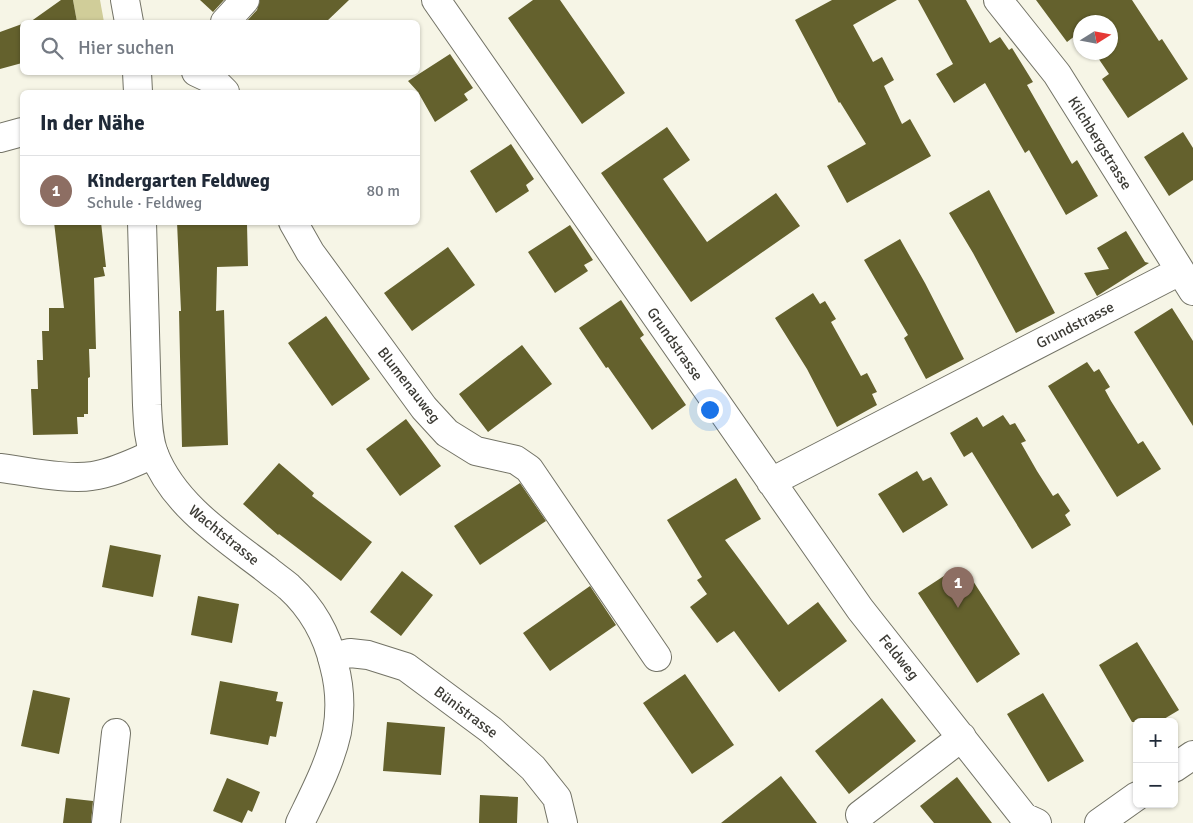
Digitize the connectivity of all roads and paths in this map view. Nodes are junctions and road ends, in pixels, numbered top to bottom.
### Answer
1 (125, 0) edge
2 (142, 0) edge
3 (245, 0) edge
4 (436, 0) edge
5 (998, 0) edge
6 (129, 20) edge
7 (140, 20) edge
8 (227, 20) edge
9 (138, 75) edge
10 (202, 75) edge
11 (138, 90) edge
12 (223, 90) edge
13 (20, 133) edge
14 (0, 138) edge
15 (142, 225) edge
16 (295, 225) edge
17 (1187, 281) edge
18 (154, 454) junction
19 (0, 468) edge
20 (771, 482) junction
21 (332, 657) junction
22 (657, 657) dead end
23 (116, 733) dead end
24 (962, 736) junction
25 (1193, 755) edge
26 (1178, 765) edge
27 (1133, 799) edge
28 (860, 814) dead end
29 (106, 823) edge
30 (300, 823) edge
31 (563, 823) edge
32 (1037, 823) edge
33 (1099, 823) edge

1 - 6 street
2 - 7 street
3 - 8 street
4 - 20 street, Grundstrasse
5 - 17 street, Kilchbergstrasse
9 - 11 street
10 - 12 street
13 - 14 street
15 - 18 street, Wachtstrasse
16 - 22 street, Blumenauweg
17 - 20 street, Grundstrasse
18 - 19 street
18 - 21 street, Wachtstrasse
20 - 24 street, Feldweg
21 - 30 street, Wachtstrasse
21 - 31 street, Bünistrasse
23 - 29 street
24 - 28 street
24 - 32 street, Feldweg
25 - 26 street
27 - 33 street

